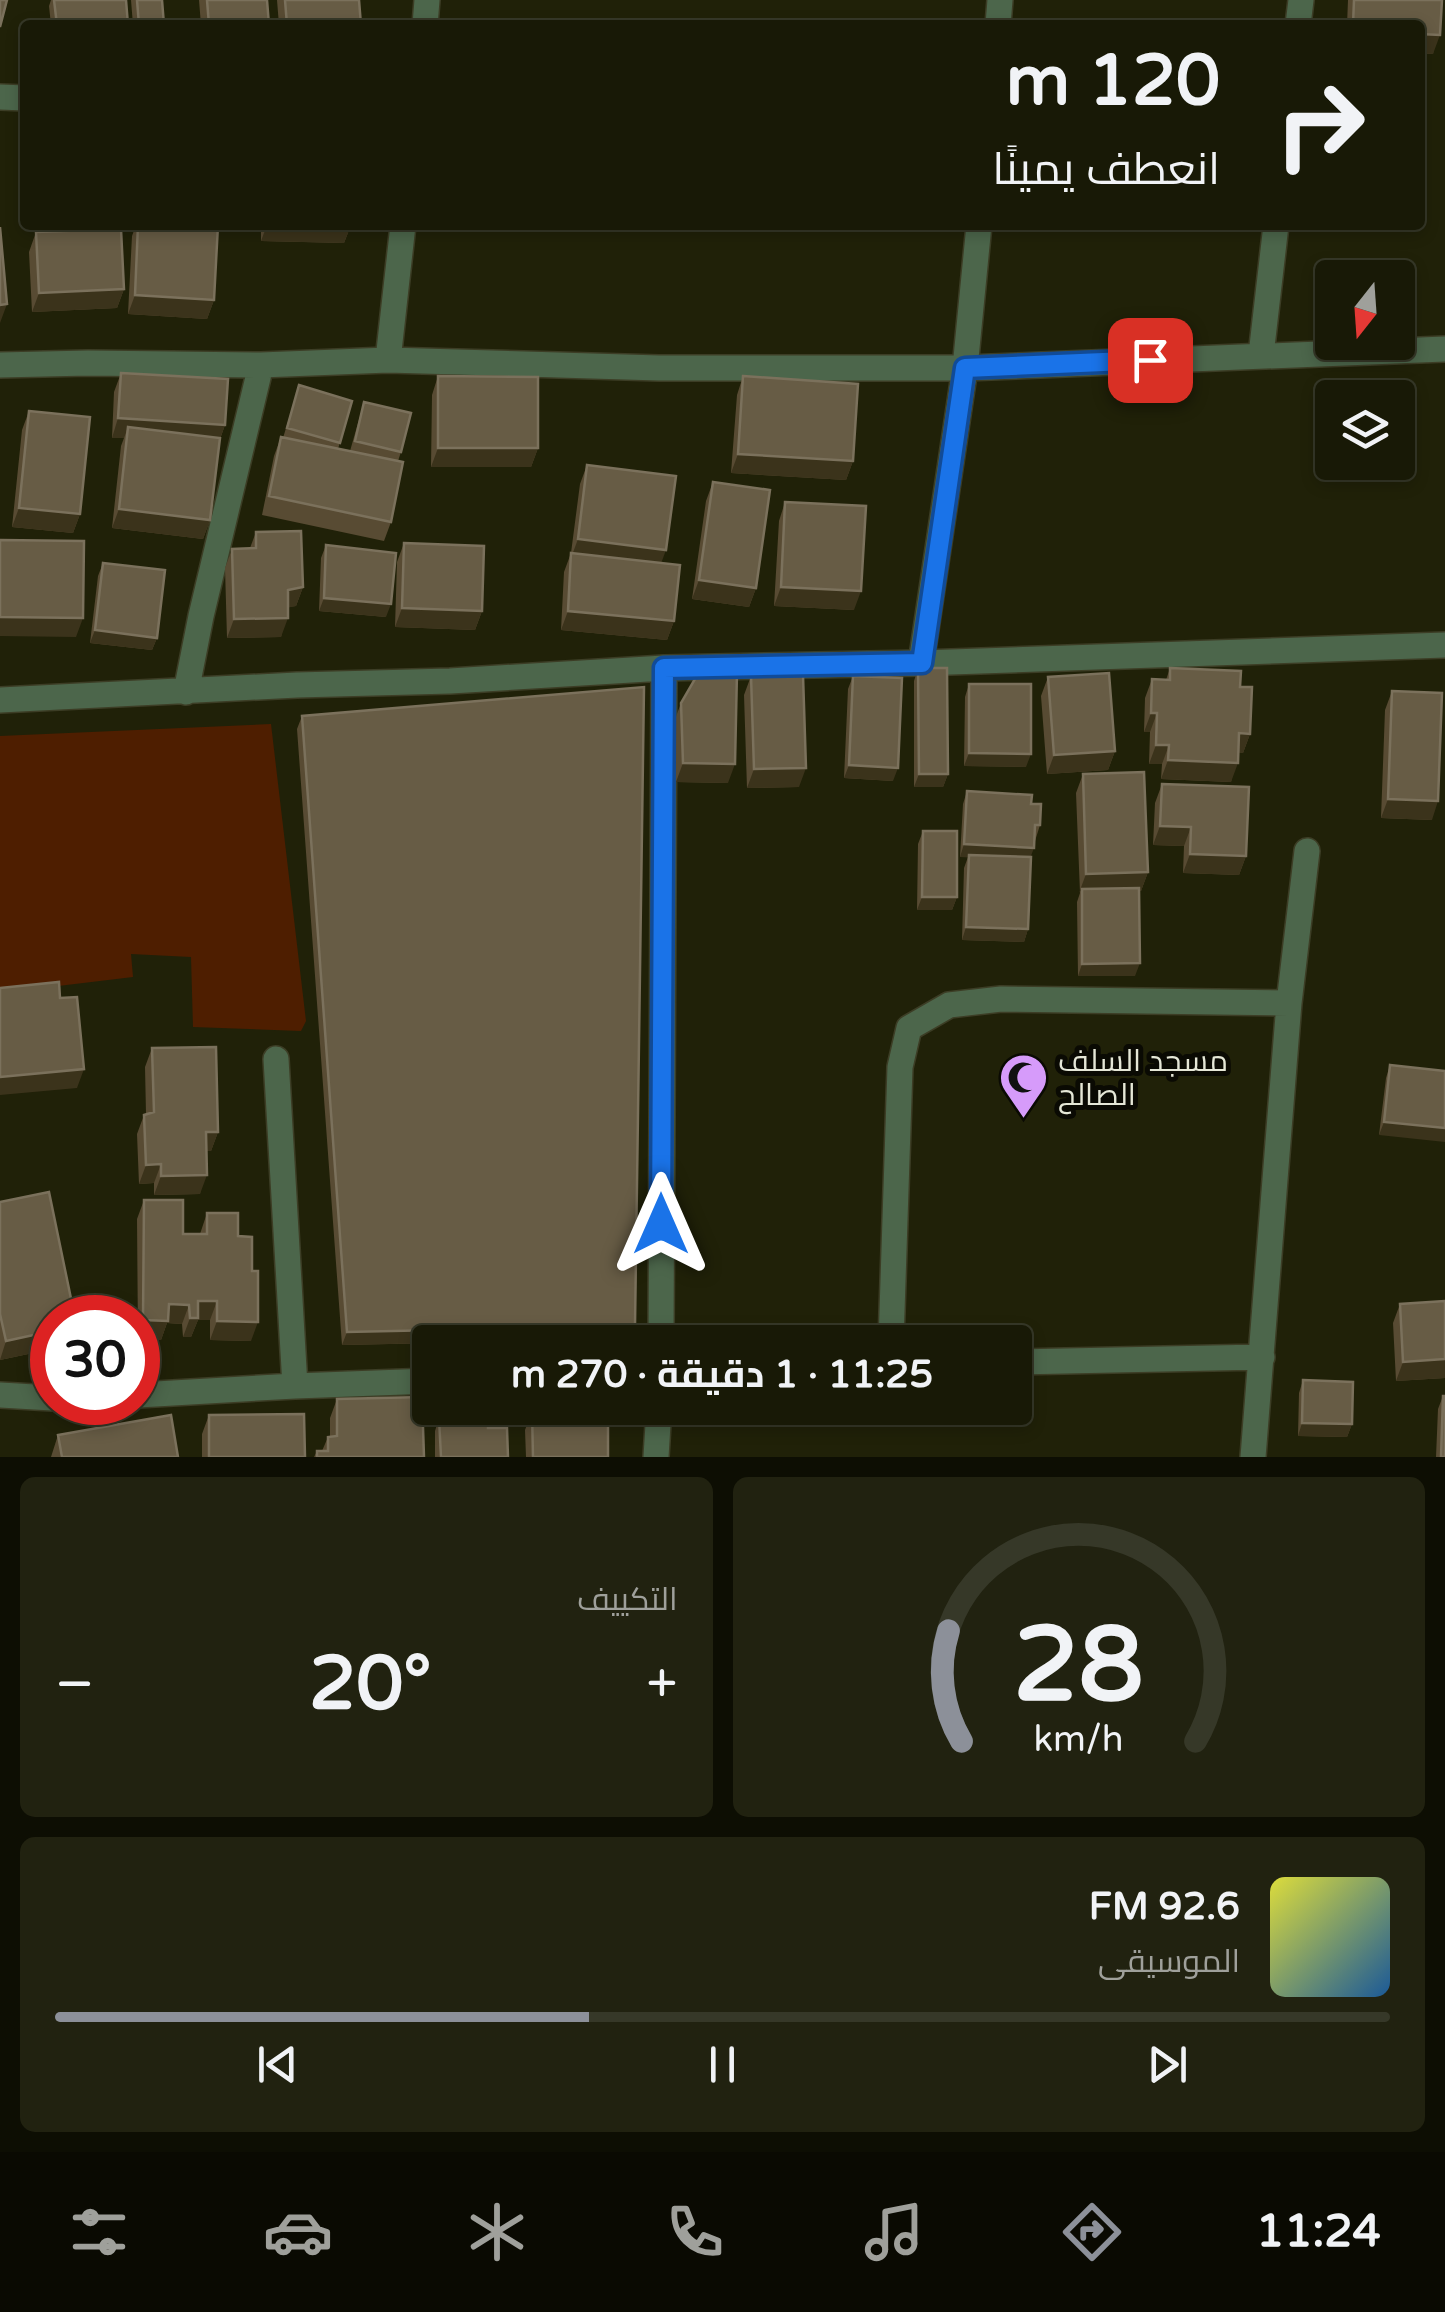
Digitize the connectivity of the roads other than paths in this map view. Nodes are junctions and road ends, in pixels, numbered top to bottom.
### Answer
1 (402, 230) edge
2 (979, 230) edge
3 (1275, 230) edge
4 (1445, 349) edge
5 (1261, 356) junction
6 (388, 360) junction
7 (0, 365) edge
8 (261, 365) junction
9 (965, 368) junction
10 (1445, 645) edge
11 (922, 663) junction
12 (664, 668) junction
13 (186, 692) junction
14 (0, 700) edge
15 (1307, 851) dead end
16 (1289, 1003) junction
17 (276, 1059) dead end
18 (661, 1325) edge
19 (892, 1325) edge
20 (1262, 1357) junction
21 (1032, 1362) edge
22 (412, 1382) edge
23 (295, 1386) junction
24 (0, 1395) edge
25 (160, 1395) edge
26 (30, 1397) edge
27 (658, 1425) edge
28 (656, 1457) edge
29 (1253, 1457) edge

1 - 6 street
2 - 9 street
3 - 5 street
4 - 5 street
5 - 9 street
6 - 8 street
6 - 9 street
7 - 8 street
8 - 13 street
9 - 11 street
10 - 11 street
11 - 12 street
12 - 13 street
12 - 18 street
13 - 14 street
15 - 16 street
16 - 19 street
16 - 20 street
17 - 23 street
20 - 21 street
20 - 29 street
22 - 23 street
23 - 25 street
24 - 26 street
27 - 28 street

